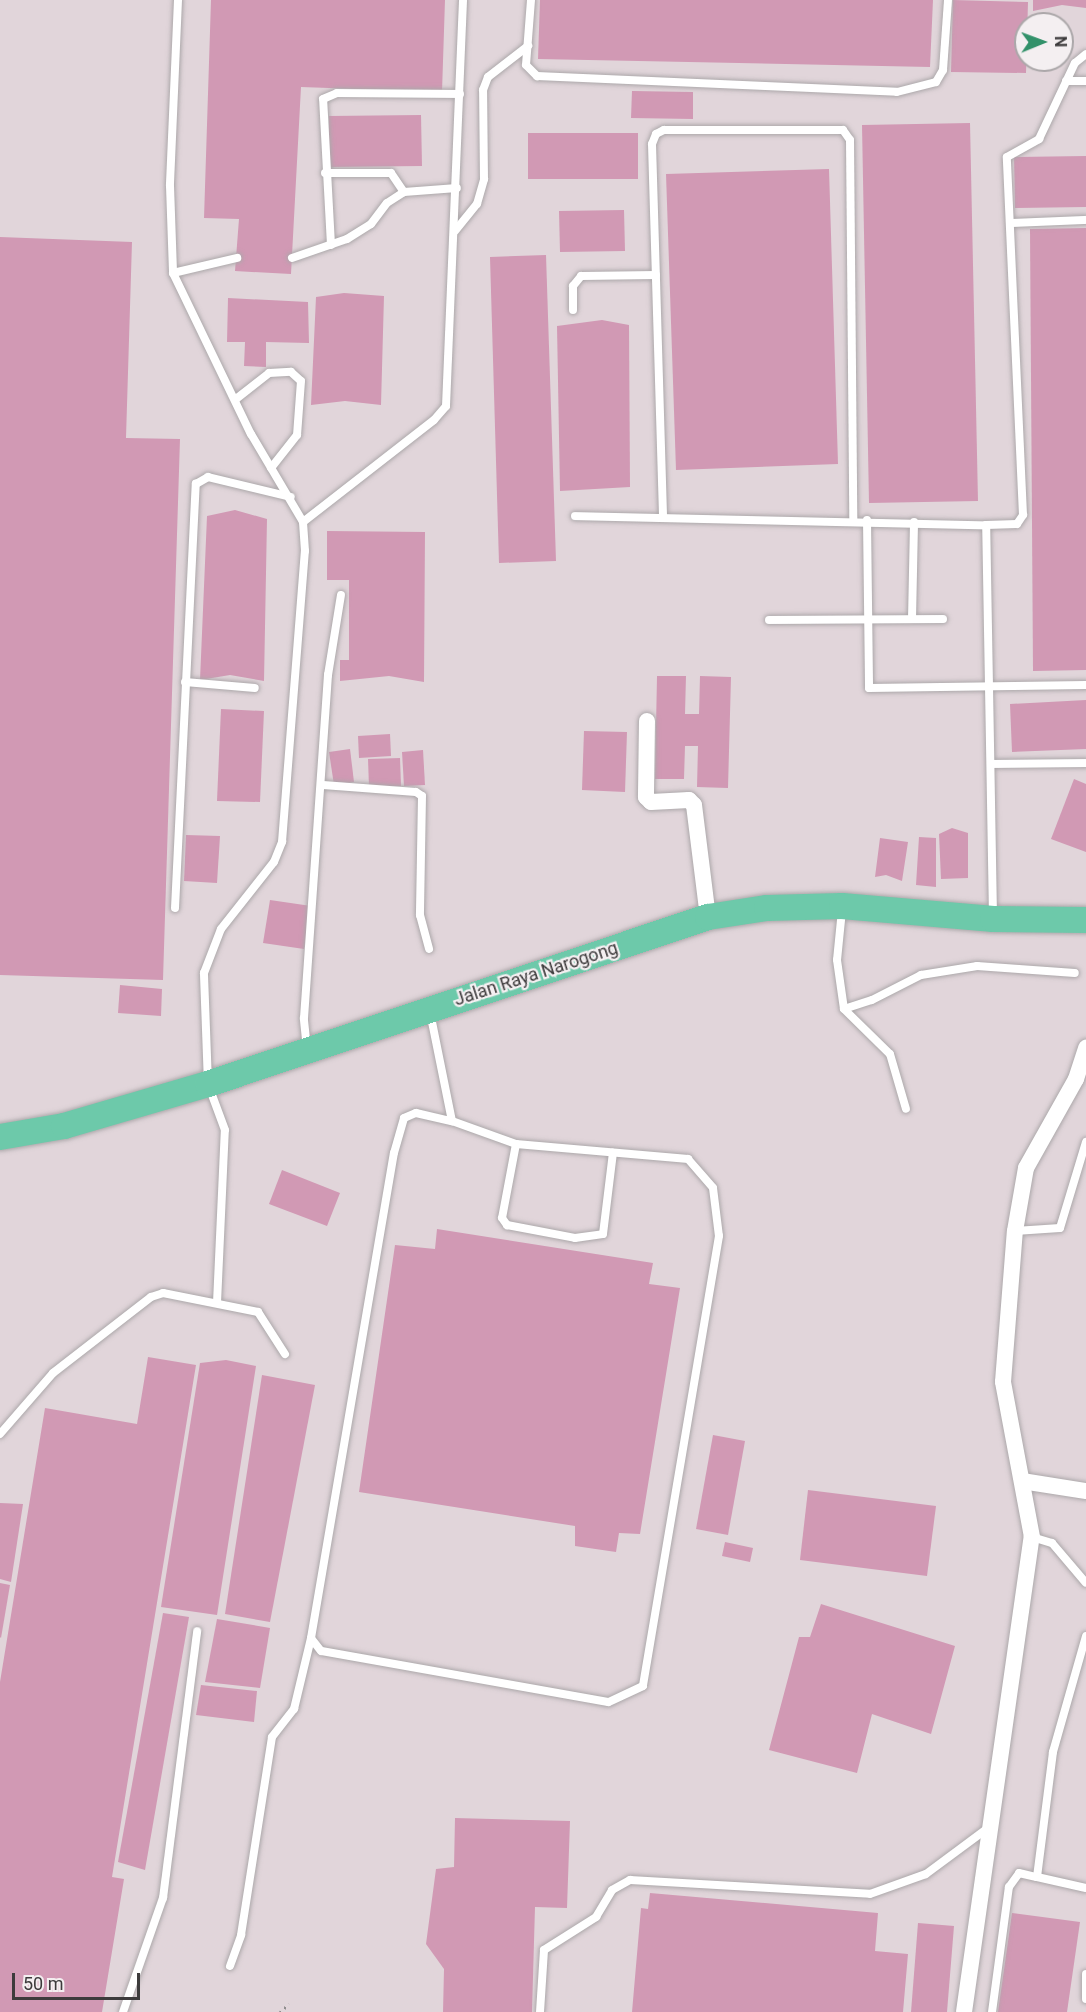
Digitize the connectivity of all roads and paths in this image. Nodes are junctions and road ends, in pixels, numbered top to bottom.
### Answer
1 (178, 0) edge
2 (463, 0) edge
3 (531, 0) edge
4 (948, 0) edge
5 (528, 46) junction
6 (1086, 54) edge
7 (1066, 81) junction
8 (1086, 81) edge
9 (460, 94) junction
10 (325, 173) junction
11 (457, 188) junction
12 (404, 192) junction
13 (1086, 220) edge
14 (1010, 223) junction
15 (455, 231) junction
16 (331, 245) junction
17 (237, 258) dead end
18 (292, 258) dead end
19 (173, 273) junction
20 (656, 275) junction
21 (573, 310) dead end
22 (236, 399) junction
23 (271, 468) junction
24 (291, 497) junction
25 (663, 515) junction
26 (575, 516) dead end
27 (853, 519) junction
28 (867, 520) junction
29 (303, 522) junction
30 (914, 522) junction
31 (986, 525) junction
32 (341, 595) dead end
33 (912, 619) junction
34 (943, 619) dead end
35 (769, 620) dead end
36 (867, 621) junction
37 (184, 682) junction
38 (1086, 685) edge
39 (989, 687) junction
40 (255, 688) dead end
41 (647, 721) dead end
42 (1086, 763) edge
43 (993, 764) junction
44 (323, 785) junction
45 (842, 906) junction
46 (175, 908) dead end
47 (708, 917) junction
48 (993, 919) junction
49 (1086, 920) edge
50 (429, 948) dead end
51 (1075, 973) dead end
52 (429, 1009) junction
53 (844, 1009) junction
54 (1086, 1048) edge
55 (308, 1049) junction
56 (208, 1084) junction
57 (906, 1109) dead end
58 (452, 1121) junction
59 (0, 1137) edge
60 (1086, 1142) edge
61 (516, 1144) junction
62 (613, 1153) junction
63 (1015, 1231) junction
64 (217, 1303) junction
65 (285, 1354) dead end
66 (0, 1434) edge
67 (1022, 1481) junction
68 (1086, 1491) edge
69 (1032, 1537) junction
70 (1086, 1583) edge
71 (197, 1631) dead end
72 (1086, 1636) edge
73 (310, 1638) junction
74 (988, 1828) junction
75 (1037, 1877) junction
76 (1086, 1888) edge
77 (230, 1966) dead end
78 (1086, 1974) edge
79 (1086, 1999) edge
80 (289, 2004) dead end
81 (123, 2012) edge
82 (280, 2012) edge
83 (540, 2012) edge
84 (963, 2012) edge
85 (992, 2012) edge

1 - 19 lane
2 - 9 lane
3 - 5 lane
4 - 5 lane
5 - 15 lane
6 - 7 lane
7 - 8 lane
7 - 14 lane
9 - 10 lane
9 - 11 lane
10 - 12 lane
10 - 16 lane
11 - 12 lane
11 - 15 lane
12 - 16 lane
13 - 14 lane
14 - 31 lane
15 - 29 lane
16 - 18 lane
17 - 19 lane
19 - 22 lane
20 - 21 lane
20 - 25 lane
20 - 27 lane
22 - 23 lane
22 - 23 lane
23 - 24 lane
24 - 29 lane
24 - 37 lane
25 - 26 lane
25 - 27 lane
27 - 28 lane
28 - 30 lane
28 - 36 lane
29 - 56 lane
30 - 31 lane
30 - 33 lane
31 - 39 lane
32 - 44 lane
33 - 34 lane
33 - 36 lane
35 - 36 lane
36 - 39 lane
37 - 40 lane
37 - 46 lane
38 - 39 lane
39 - 43 lane
41 - 47 street
42 - 43 lane
43 - 48 lane
44 - 50 lane
44 - 55 lane
45 - 47 main road, Jalan Raya Narogong
45 - 48 main road, Jalan Raya Narogong
45 - 53 lane
47 - 52 main road, Jalan Raya Narogong
48 - 49 main road, Jalan Raya Narogong
51 - 53 lane
52 - 55 main road, Jalan Raya Narogong
52 - 58 lane
53 - 57 lane
54 - 63 street
55 - 56 main road, Jalan Raya Narogong
56 - 59 main road, Jalan Raya Narogong
56 - 64 lane
58 - 61 lane
58 - 73 lane
60 - 63 lane
61 - 62 lane
61 - 62 lane
62 - 73 lane
63 - 67 street
64 - 65 lane
64 - 66 lane
67 - 68 street
67 - 69 street
69 - 70 lane
69 - 74 street
71 - 81 lane
72 - 75 lane
73 - 77 lane
74 - 83 lane
74 - 84 street
75 - 76 lane
75 - 85 lane
78 - 79 lane
80 - 82 path

